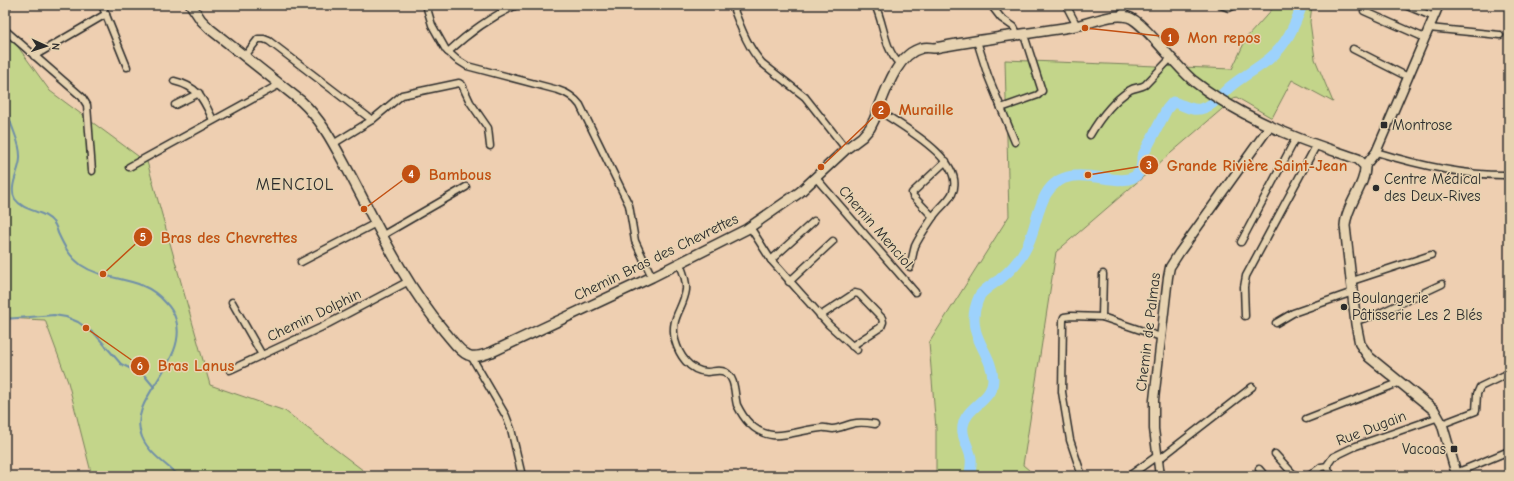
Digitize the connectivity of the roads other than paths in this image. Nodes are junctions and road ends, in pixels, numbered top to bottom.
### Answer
1 (6, 5) edge
2 (102, 5) edge
3 (191, 5) edge
4 (426, 5) edge
5 (517, 5) edge
6 (732, 5) edge
7 (875, 5) edge
8 (991, 5) edge
9 (1066, 5) edge
10 (1127, 5) edge
11 (1221, 5) edge
12 (1235, 5) edge
13 (1405, 5) edge
14 (1439, 5) edge
15 (5, 8) edge
16 (1364, 11) dead end
17 (106, 14) junction
18 (1121, 16) junction
19 (1434, 17) junction
20 (1077, 26) junction
21 (1429, 28) junction
22 (5, 30) edge
23 (1021, 35) junction
24 (1500, 35) dead end
25 (1425, 38) junction
26 (977, 41) junction
27 (1353, 49) dead end
28 (448, 52) junction
29 (34, 56) junction
30 (245, 56) junction
31 (1171, 58) junction
32 (899, 63) junction
33 (127, 67) dead end
34 (1408, 77) junction
35 (174, 81) dead end
36 (280, 84) junction
37 (199, 93) junction
38 (175, 105) dead end
39 (1001, 108) junction
40 (878, 110) junction
41 (214, 120) junction
42 (372, 120) junction
43 (1270, 126) junction
44 (1090, 135) dead end
45 (1296, 138) junction
46 (1015, 142) dead end
47 (333, 144) junction
48 (1317, 144) junction
49 (490, 146) dead end
50 (846, 149) junction
51 (1376, 152) junction
52 (946, 161) junction
53 (1365, 166) junction
54 (129, 167) dead end
55 (92, 171) dead end
56 (1509, 175) edge
57 (816, 178) junction
58 (466, 187) dead end
59 (933, 217) junction
60 (814, 221) dead end
61 (376, 223) junction
62 (750, 226) junction
63 (383, 235) junction
64 (833, 241) dead end
65 (1241, 242) dead end
66 (1431, 255) dead end
67 (771, 260) junction
68 (301, 262) dead end
69 (680, 264) junction
70 (910, 267) dead end
71 (1103, 274) dead end
72 (652, 278) junction
73 (409, 281) junction
74 (1352, 281) junction
75 (789, 282) junction
76 (1442, 284) dead end
77 (915, 292) dead end
78 (1353, 292) junction
79 (232, 302) dead end
80 (820, 316) junction
81 (1246, 316) dead end
82 (1102, 317) junction
83 (1356, 321) junction
84 (1276, 322) dead end
85 (1161, 337) junction
86 (262, 355) junction
87 (471, 356) junction
88 (230, 370) dead end
89 (1509, 373) edge
90 (1401, 382) junction
91 (1252, 387) dead end
92 (1306, 419) dead end
93 (1441, 421) junction
94 (875, 424) dead end
95 (1509, 451) edge
96 (1276, 454) dead end
97 (1158, 458) junction
98 (1328, 466) junction
99 (1259, 469) dead end
100 (1456, 475) edge
101 (522, 476) edge
102 (1082, 476) edge
103 (1129, 476) edge
104 (1160, 476) edge
105 (1265, 476) edge
106 (1296, 476) edge
107 (1309, 476) edge
108 (1332, 476) edge

1 - 15 main road
2 - 17 street
3 - 30 main road
4 - 28 street
5 - 28 street
6 - 50 street
7 - 32 street
8 - 23 street
9 - 20 street
10 - 18 street
11 - 12 street
13 - 19 street
14 - 19 street
16 - 25 street
17 - 29 street
17 - 33 street
18 - 20 main road
18 - 31 main road
19 - 21 street
20 - 23 main road
21 - 24 street
21 - 25 street
22 - 29 street
23 - 26 main road
23 - 39 street
25 - 34 street
26 - 32 main road
26 - 39 street
27 - 34 street
28 - 72 street
29 - 55 street
30 - 36 main road
30 - 42 street
31 - 43 main road
31 - 44 street
32 - 40 main road, Chemin Bras des Chevrettes
34 - 51 street
35 - 37 street
36 - 41 street
36 - 47 main road
37 - 38 street
37 - 41 street
39 - 46 street
40 - 50 main road, Chemin Bras des Chevrettes
40 - 52 street, Chemin Menciol
41 - 54 street
42 - 47 street
42 - 49 street
43 - 45 main road
43 - 85 street, Chemin de Palmas
45 - 48 main road
45 - 65 street
47 - 61 main road
48 - 53 main road
48 - 81 street
50 - 57 main road, Chemin Bras des Chevrettes
51 - 53 street
51 - 56 street
52 - 59 street, Chemin Menciol
52 - 59 street
53 - 74 main road
57 - 62 main road, Chemin Bras des Chevrettes
57 - 77 street, Chemin Menciol
58 - 63 street
59 - 70 street, Chemin Menciol
60 - 67 street
61 - 63 main road
61 - 68 street
62 - 67 street
62 - 69 main road, Chemin Bras des Chevrettes
63 - 73 main road
64 - 75 street
66 - 74 street
67 - 75 street
69 - 72 main road, Chemin Bras des Chevrettes
69 - 94 street
71 - 82 street
72 - 87 main road, Chemin Bras des Chevrettes
73 - 86 street, Chemin Dolphin
73 - 87 main road
74 - 78 main road
75 - 80 street
76 - 83 street
78 - 83 main road
78 - 84 street
79 - 86 street
80 - 80 street
82 - 85 street
82 - 102 street
83 - 90 main road
85 - 97 street, Chemin de Palmas
86 - 88 street, Chemin Dolphin
87 - 101 street
89 - 93 street, Rue Dugain
90 - 92 street
90 - 93 main road
91 - 97 street
93 - 98 street, Rue Dugain
93 - 100 main road
95 - 100 street
96 - 106 street
97 - 103 street
97 - 104 street, Chemin de Palmas
98 - 107 street
98 - 108 street, Rue Dugain
99 - 105 street

